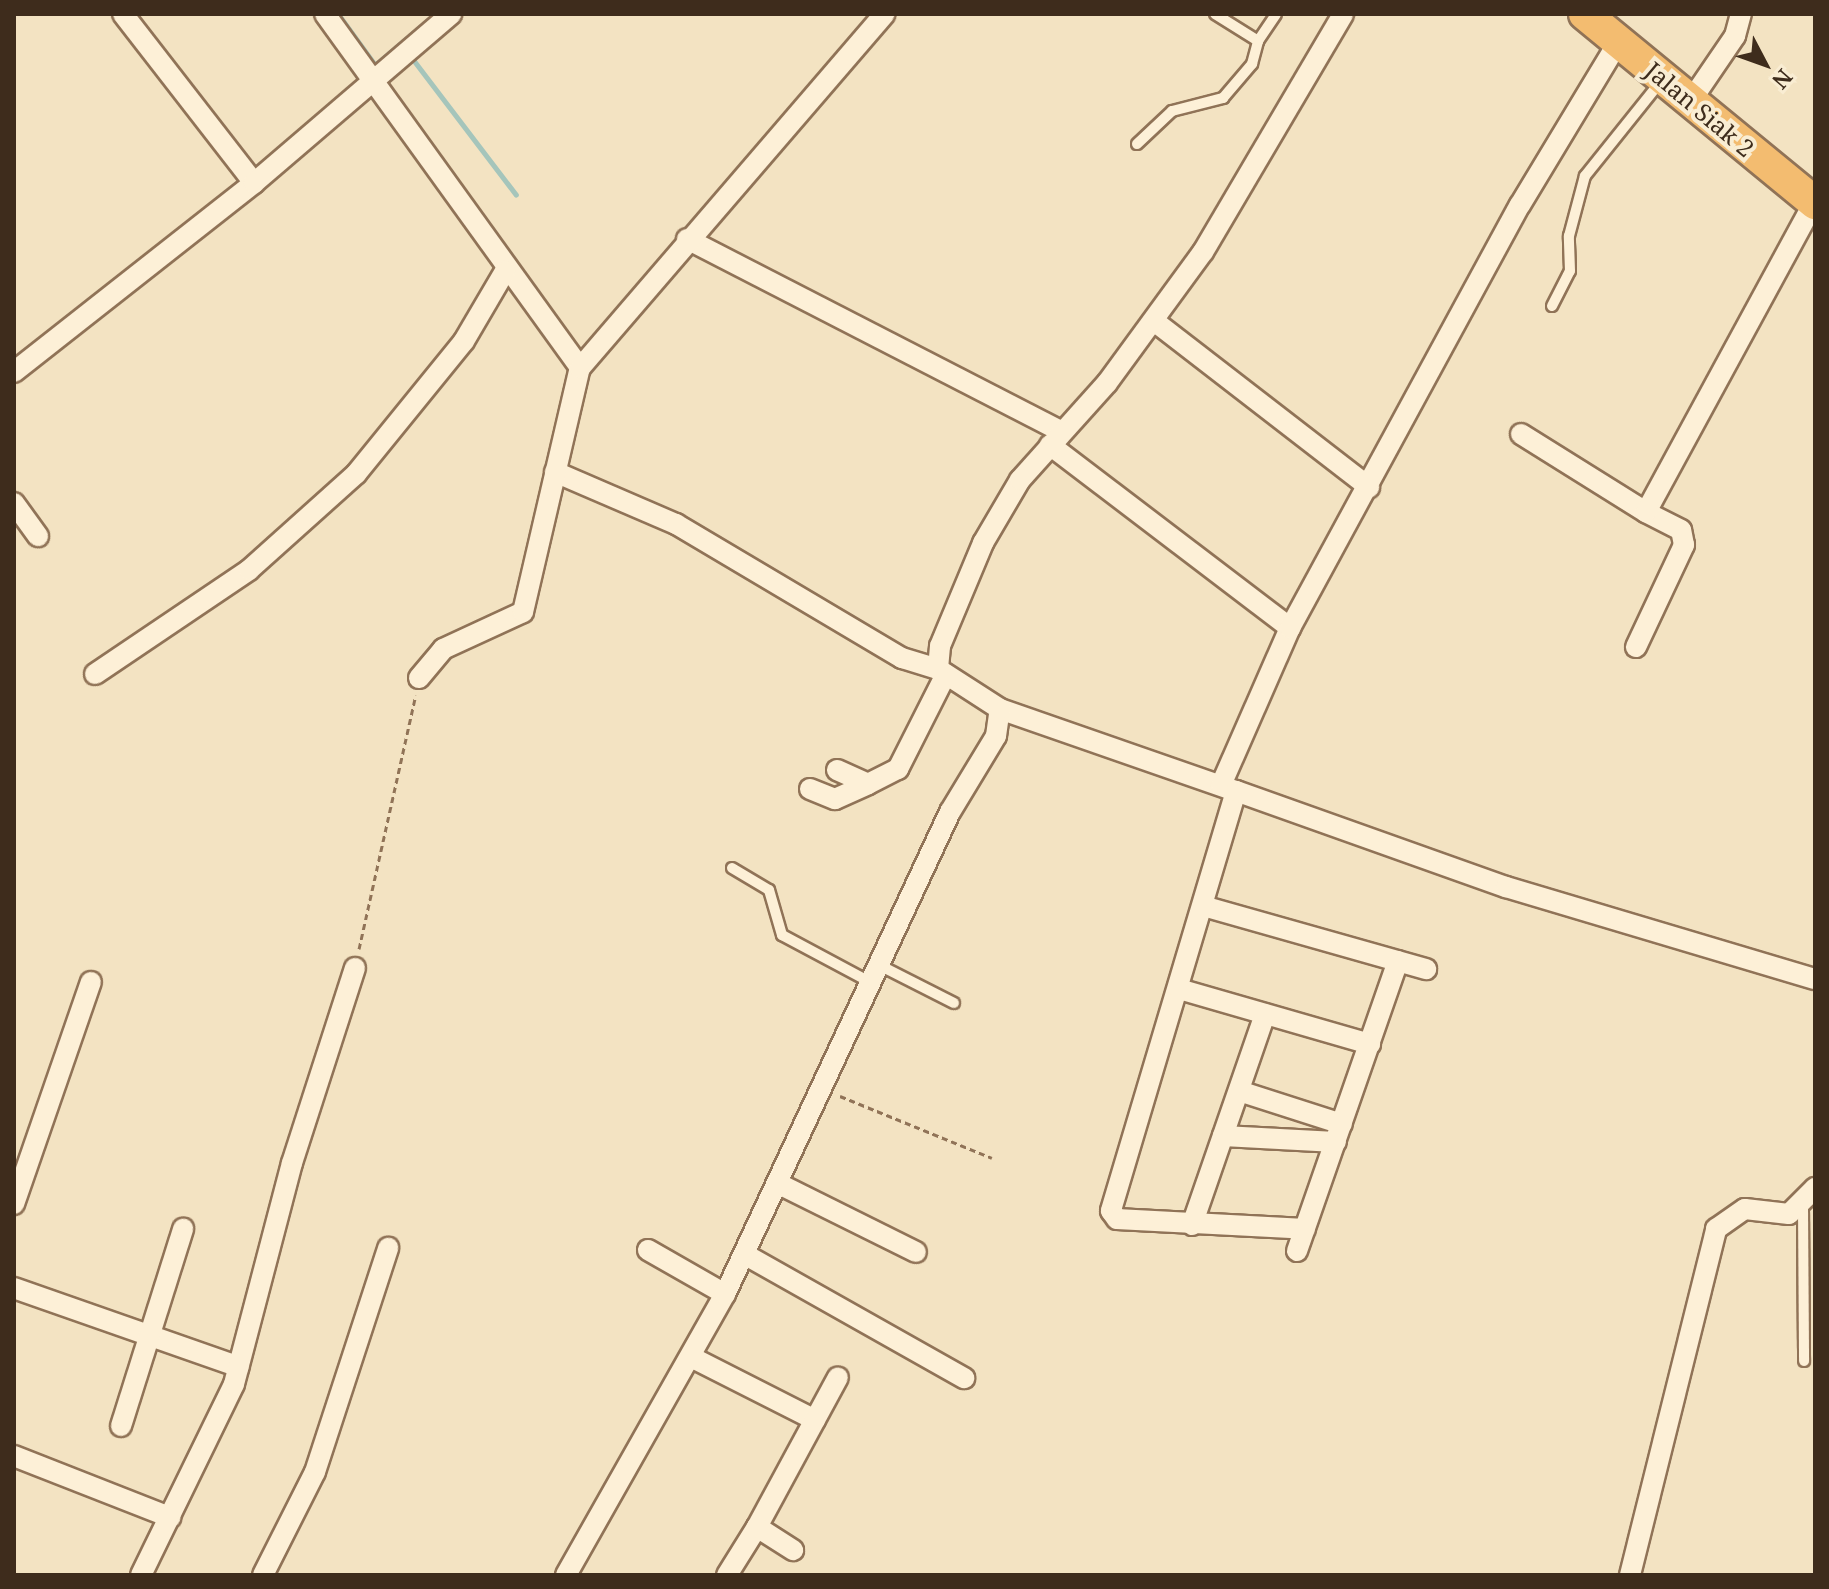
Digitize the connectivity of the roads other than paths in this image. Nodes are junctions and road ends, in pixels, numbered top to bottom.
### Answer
1 (123, 14) edge
2 (325, 14) edge
3 (451, 14) edge
4 (884, 14) edge
5 (1215, 14) edge
6 (1276, 14) edge
7 (1343, 14) edge
8 (1585, 14) edge
9 (1741, 14) edge
10 (1258, 41) junction
11 (1619, 41) junction
12 (371, 79) junction
13 (1664, 79) junction
14 (1690, 102) junction
15 (1137, 144) dead end
16 (254, 183) junction
17 (1815, 203) edge
18 (687, 239) junction
19 (505, 271) junction
20 (1552, 306) dead end
21 (1154, 321) junction
22 (580, 368) junction
23 (14, 373) edge
24 (1521, 434) dead end
25 (1055, 438) junction
26 (555, 472) junction
27 (1369, 487) junction
28 (14, 503) edge
29 (1646, 512) junction
30 (38, 536) dead end
31 (1290, 628) junction
32 (1636, 647) dead end
33 (942, 672) junction
34 (95, 674) dead end
35 (419, 678) road end
36 (1000, 709) junction
37 (837, 770) dead end
38 (868, 784) junction
39 (1229, 788) junction
40 (810, 789) dead end
41 (732, 868) dead end
42 (1203, 906) junction
43 (1398, 961) junction
44 (355, 968) road end
45 (1426, 969) dead end
46 (874, 974) junction
47 (1815, 979) edge
48 (91, 982) dead end
49 (1179, 989) junction
50 (954, 1003) dead end
51 (1265, 1014) junction
52 (1370, 1044) junction
53 (1239, 1091) junction
54 (1339, 1133) junction
55 (1223, 1136) junction
56 (777, 1183) junction
57 (1815, 1188) edge
58 (14, 1204) edge
59 (1803, 1208) junction
60 (1192, 1225) junction
61 (183, 1229) dead end
62 (1305, 1229) junction
63 (388, 1248) dead end
64 (648, 1250) dead end
65 (1297, 1251) dead end
66 (916, 1252) dead end
67 (744, 1254) junction
68 (14, 1288) edge
69 (725, 1294) junction
70 (153, 1336) junction
71 (691, 1357) junction
72 (1804, 1361) dead end
73 (239, 1367) junction
74 (838, 1377) dead end
75 (964, 1378) dead end
76 (815, 1420) junction
77 (121, 1426) dead end
78 (14, 1456) edge
79 (170, 1517) junction
80 (757, 1527) junction
81 (793, 1550) dead end
82 (575, 1572) edge
83 (141, 1575) edge
84 (263, 1575) edge
85 (727, 1575) edge
86 (1630, 1575) edge

1 - 16 street
2 - 12 street
3 - 12 street
4 - 18 street
5 - 10 lane
6 - 10 lane
7 - 21 street
8 - 11 highway, Jalan Siak 2
9 - 14 street
10 - 15 lane
11 - 13 highway, Jalan Siak 2
11 - 27 street
12 - 16 street
12 - 19 street
13 - 14 highway, Jalan Siak 2
13 - 20 lane
14 - 17 highway, Jalan Siak 2
16 - 23 street
17 - 29 street
18 - 22 street
18 - 25 street
19 - 22 street
19 - 34 street
21 - 25 street
21 - 27 street
22 - 26 street
24 - 29 street
25 - 31 street
25 - 33 street
26 - 33 street
26 - 35 street
27 - 31 street
28 - 30 street
29 - 32 street
31 - 39 street
33 - 36 street
33 - 38 street
36 - 39 street
36 - 46 street
37 - 38 street
38 - 40 street
39 - 42 street
39 - 47 street
41 - 46 lane
42 - 43 street
42 - 49 street
43 - 45 street
43 - 52 street
44 - 73 street
46 - 50 lane
46 - 56 street
48 - 58 street
49 - 51 street
49 - 60 street
51 - 52 street
51 - 53 street
52 - 54 street
53 - 54 street
53 - 55 street
54 - 55 street
54 - 62 street
55 - 60 street
56 - 66 street
56 - 67 street
57 - 59 street
59 - 72 lane
59 - 86 street
60 - 62 street
61 - 70 street
62 - 65 street
63 - 84 street
64 - 69 street
67 - 69 street
67 - 75 street
68 - 70 street
69 - 71 street
70 - 73 street
70 - 77 street
71 - 76 street
71 - 82 street
73 - 79 street
74 - 76 street
76 - 80 street
78 - 79 street
79 - 83 street
80 - 81 street
80 - 85 street

